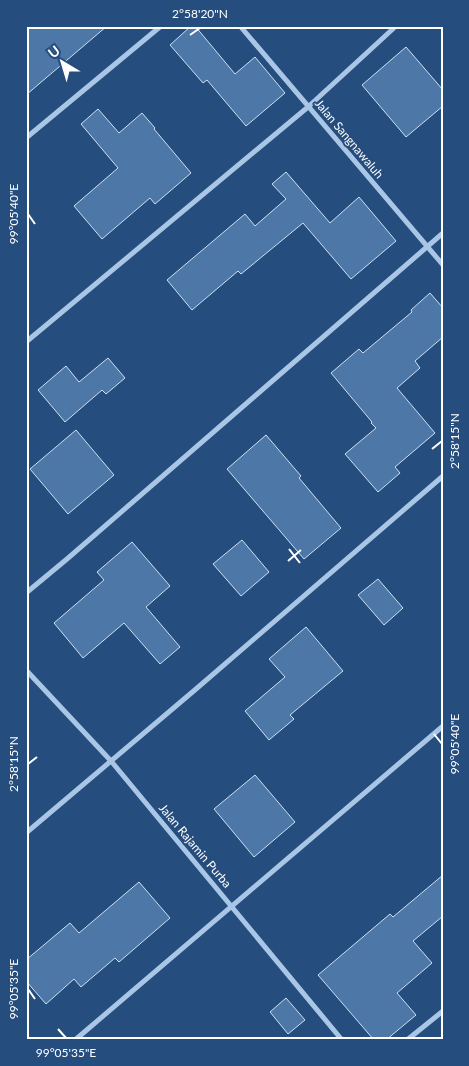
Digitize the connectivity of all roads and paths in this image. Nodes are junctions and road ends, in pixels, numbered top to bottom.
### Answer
1 (161, 26) edge
2 (240, 26) edge
3 (396, 26) edge
4 (308, 106) junction
5 (26, 138) edge
6 (443, 233) edge
7 (427, 246) junction
8 (443, 265) edge
9 (26, 342) edge
10 (443, 476) edge
11 (26, 593) edge
12 (26, 670) edge
13 (443, 726) edge
14 (111, 761) junction
15 (26, 833) edge
16 (232, 906) junction
17 (443, 1011) edge
18 (76, 1040) edge
19 (342, 1040) edge
20 (407, 1040) edge

1 - 5 street
2 - 4 street, Jalan Sangnawaluh
3 - 4 street
4 - 7 street, Jalan Sangnawaluh
4 - 9 street
6 - 7 street
7 - 8 street, Jalan Sangnawaluh
7 - 11 street
10 - 14 street
12 - 14 street, Jalan Rajamin Purba
13 - 16 street
14 - 15 street
14 - 16 street, Jalan Rajamin Purba
16 - 18 street
16 - 19 street, Jalan Rajamin Purba
17 - 20 street

